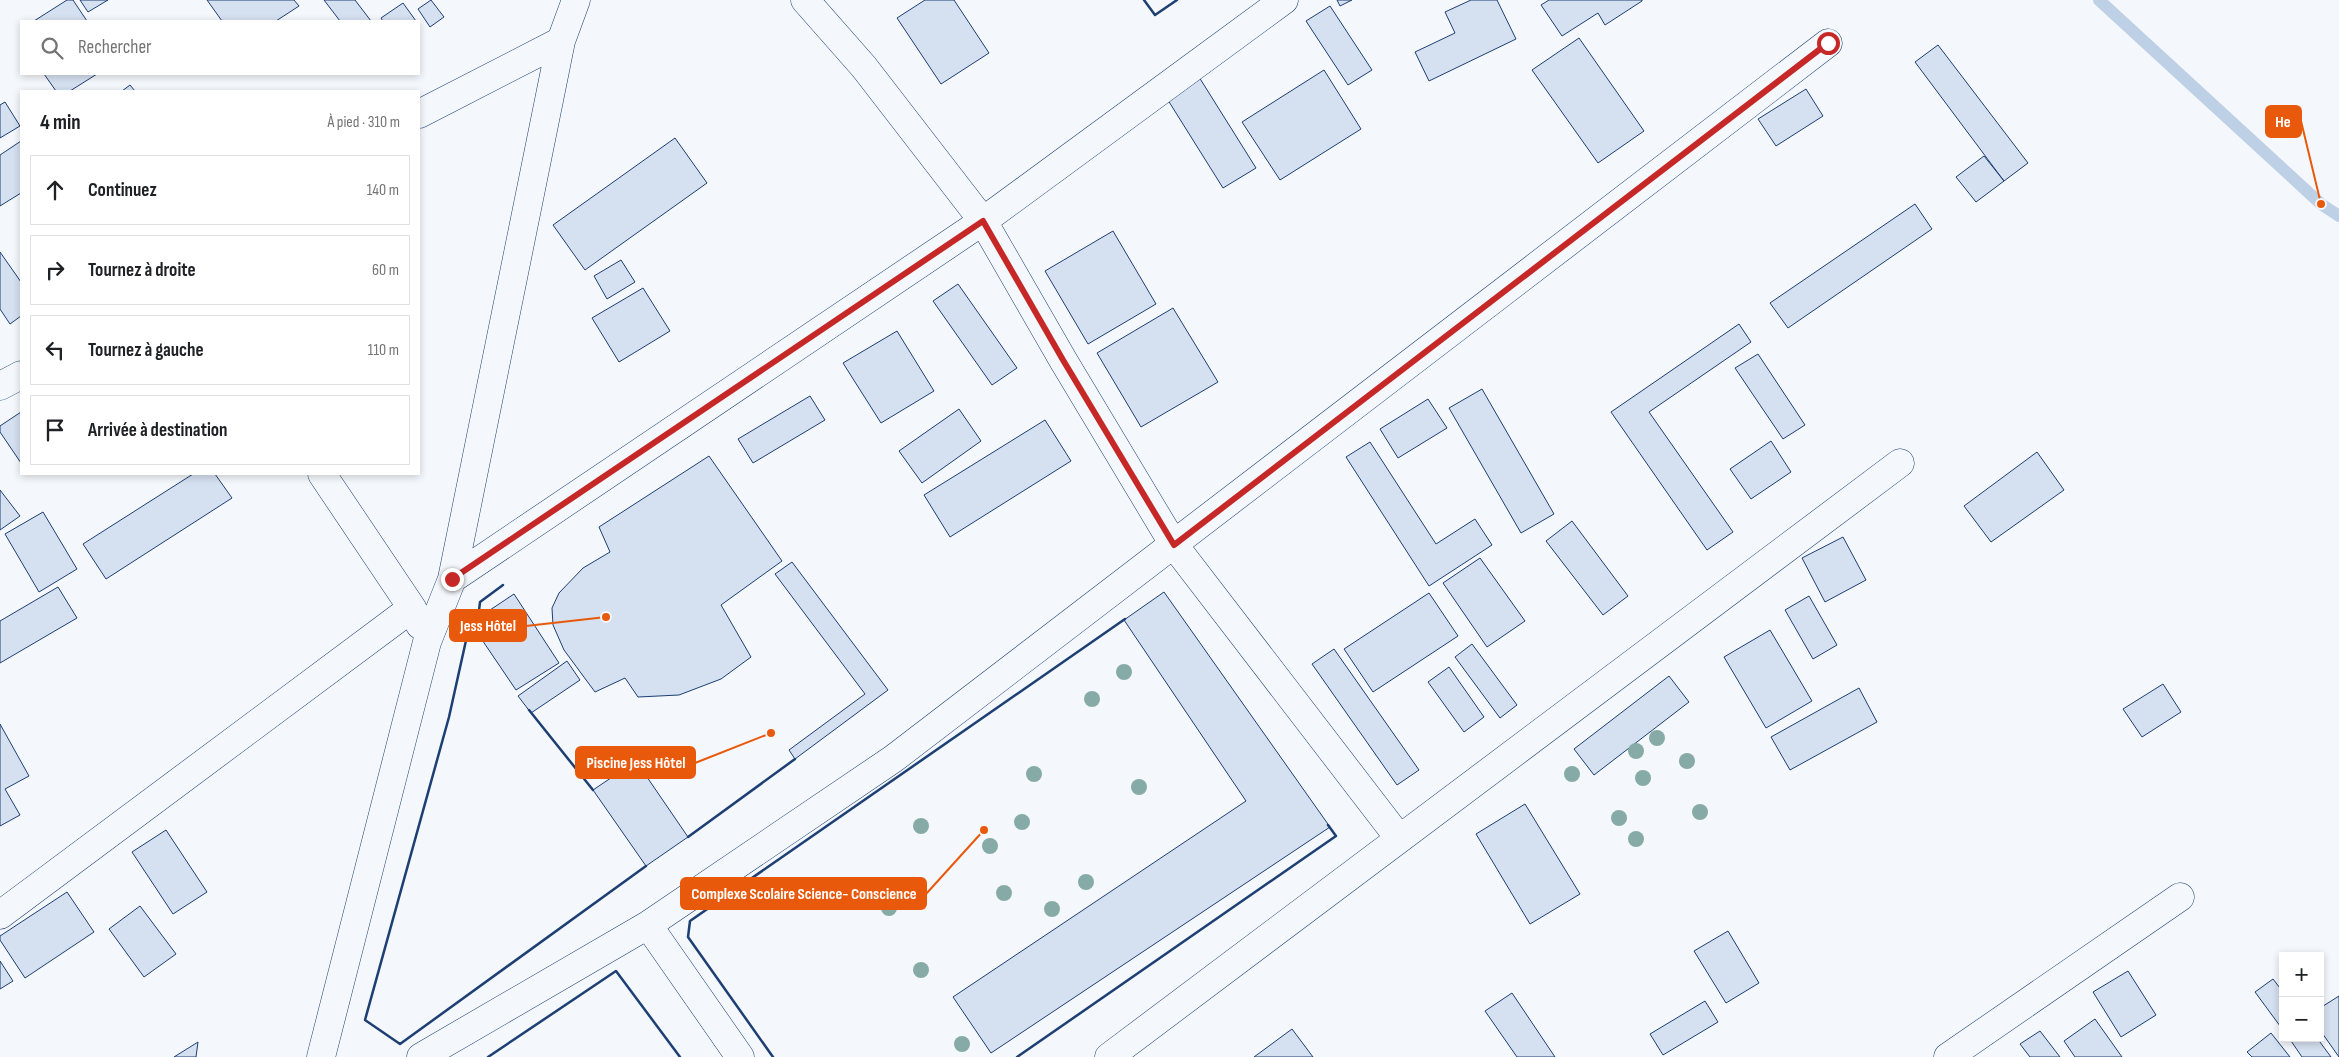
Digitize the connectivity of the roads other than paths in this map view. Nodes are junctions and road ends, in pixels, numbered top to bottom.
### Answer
1 (576, 0) edge
2 (805, 0) edge
3 (1284, 0) edge
4 (561, 41) junction
5 (1828, 43) dead end
6 (420, 113) edge
7 (983, 221) junction
8 (20, 376) edge
9 (0, 386) edge
10 (1900, 463) dead end
11 (323, 475) edge
12 (1174, 545) junction
13 (452, 579) junction
14 (412, 608) junction
15 (427, 642) junction
16 (1399, 838) junction
17 (2180, 896) dead end
18 (0, 916) edge
19 (648, 925) junction
20 (321, 1057) edge
21 (421, 1057) edge
22 (740, 1057) edge
23 (1110, 1057) edge
24 (1948, 1057) edge

1 - 4 street
2 - 7 street
3 - 7 street
4 - 6 street
4 - 13 street
5 - 12 street
7 - 12 street
7 - 13 street
8 - 9 street
10 - 16 street
11 - 14 street
12 - 16 street
12 - 19 street
13 - 15 street
14 - 15 street
14 - 18 street
15 - 20 street
16 - 23 street
17 - 24 street
19 - 21 street
19 - 22 street

